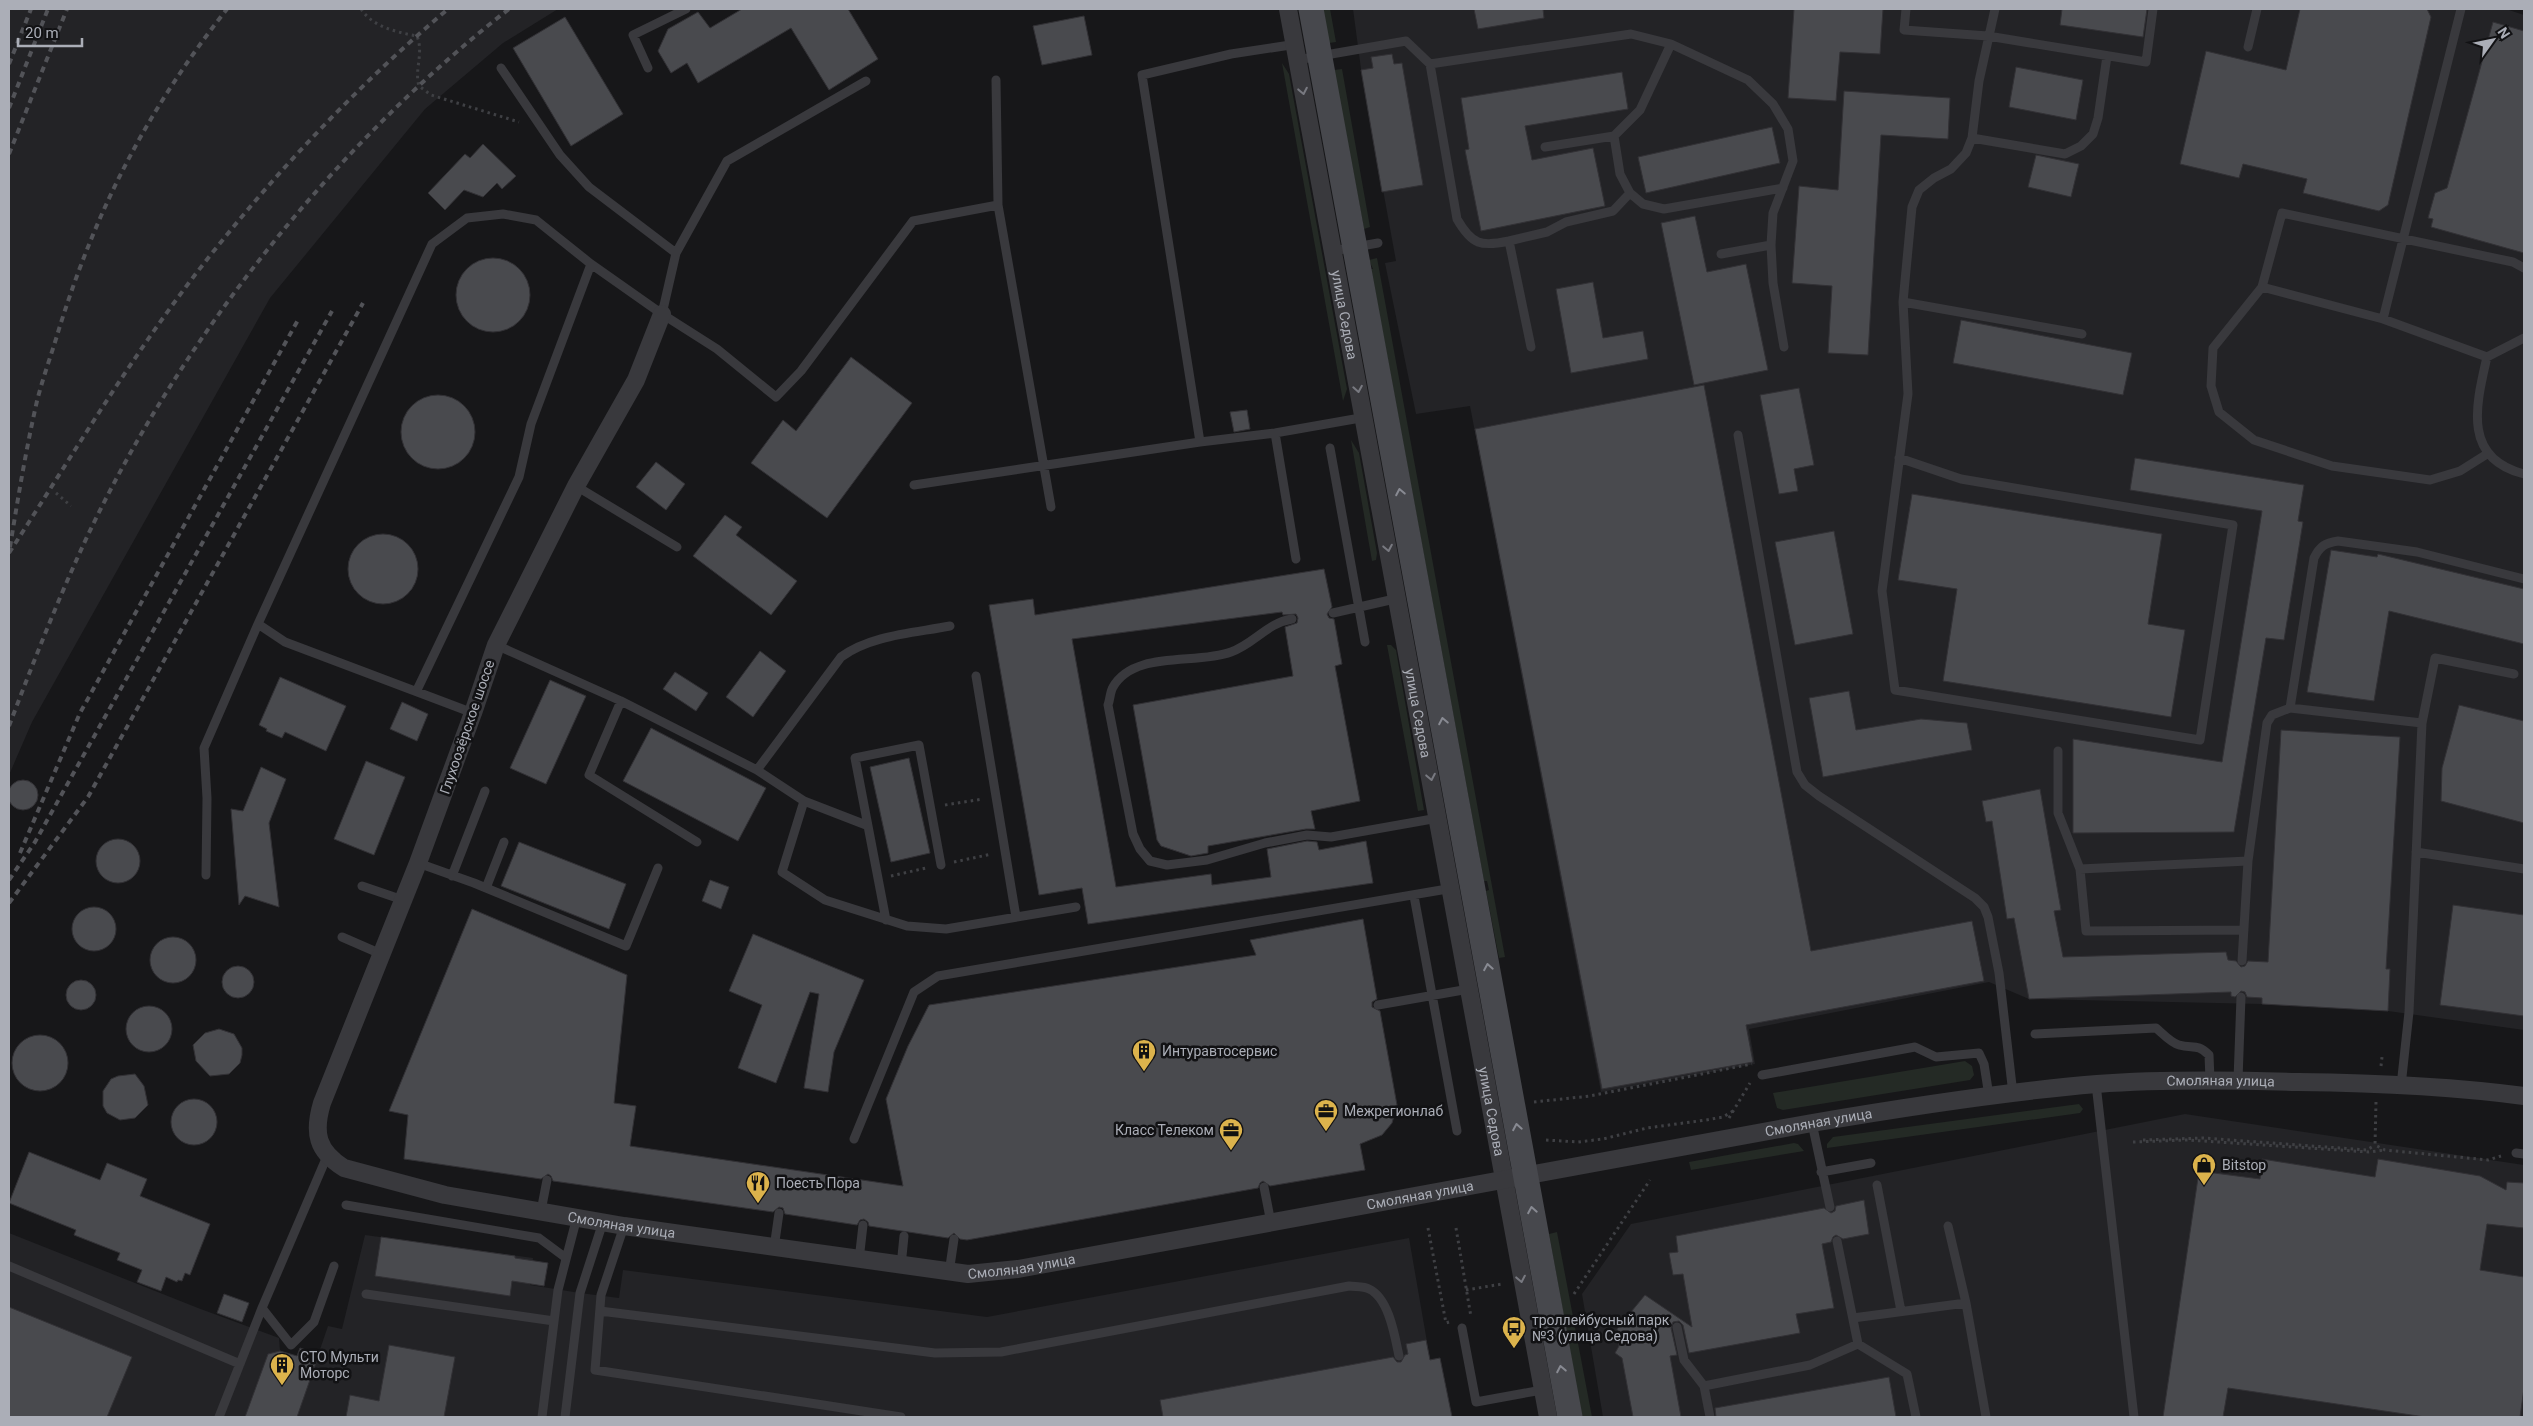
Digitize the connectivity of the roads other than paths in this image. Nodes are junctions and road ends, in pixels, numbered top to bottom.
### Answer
1 (686, 9) edge
2 (1288, 9) edge
3 (1311, 9) edge
4 (1906, 9) edge
5 (1995, 9) edge
6 (2153, 9) edge
7 (2257, 9) edge
8 (2461, 9) edge
9 (1988, 36) junction
10 (1670, 44) junction
11 (2248, 47) dead end
12 (1307, 50) junction
13 (2107, 56) junction
14 (1430, 64) junction
15 (501, 68) dead end
16 (648, 68) dead end
17 (996, 80) dead end
18 (866, 81) dead end
19 (1614, 136) junction
20 (1972, 138) junction
21 (1545, 147) dead end
22 (1783, 188) junction
23 (1630, 193) junction
24 (998, 205) junction
25 (1509, 240) junction
26 (2403, 240) junction
27 (1771, 245) junction
28 (676, 253) junction
29 (1722, 254) dead end
30 (591, 264) junction
31 (2524, 268) edge
32 (2262, 287) junction
33 (1904, 302) junction
34 (662, 314) junction
35 (2383, 319) junction
36 (2082, 334) dead end
37 (2524, 338) edge
38 (1531, 347) dead end
39 (1784, 347) dead end
40 (2487, 357) junction
41 (1374, 416) junction
42 (1275, 433) junction
43 (1738, 435) dead end
44 (1200, 442) junction
45 (1330, 448) dead end
46 (2487, 454) junction
47 (1899, 458) junction
48 (1044, 465) junction
49 (2524, 474) edge
50 (576, 486) junction
51 (914, 486) dead end
52 (1051, 507) dead end
53 (677, 548) dead end
54 (1296, 559) dead end
55 (2524, 580) edge
56 (1408, 596) junction
57 (1358, 607) junction
58 (1333, 613) dead end
59 (1292, 619) dead end
60 (258, 624) junction
61 (950, 626) dead end
62 (1365, 642) dead end
63 (496, 645) junction
64 (2514, 674) dead end
65 (976, 676) dead end
66 (417, 690) junction
67 (621, 702) junction
68 (2290, 708) junction
69 (473, 713) junction
70 (2422, 722) junction
71 (2058, 751) dead end
72 (757, 770) junction
73 (485, 791) dead end
74 (804, 801) junction
75 (1438, 818) junction
76 (866, 825) junction
77 (504, 842) dead end
78 (698, 842) dead end
79 (2416, 852) junction
80 (2248, 862) junction
81 (418, 863) junction
82 (941, 865) dead end
83 (658, 868) dead end
84 (2080, 869) junction
85 (2524, 869) edge
86 (206, 875) dead end
87 (452, 876) junction
88 (362, 886) dead end
89 (1462, 887) junction
90 (486, 888) junction
91 (1414, 896) junction
92 (403, 900) junction
93 (1076, 907) dead end
94 (1016, 917) junction
95 (886, 920) junction
96 (2244, 930) junction
97 (342, 937) dead end
98 (381, 954) junction
99 (2242, 961) dead end
100 (1470, 989) junction
101 (1431, 996) junction
102 (2241, 997) dead end
103 (1378, 1005) dead end
104 (2035, 1034) dead end
105 (1762, 1075) road end
106 (2210, 1080) junction
107 (2238, 1080) junction
108 (2096, 1084) junction
109 (2402, 1086) junction
110 (2014, 1094) junction
111 (1988, 1096) junction
112 (2524, 1096) edge
113 (1812, 1123) junction
114 (1457, 1131) dead end
115 (854, 1139) dead end
116 (328, 1154) junction
117 (1871, 1163) dead end
118 (1821, 1172) junction
119 (1514, 1177) junction
120 (547, 1180) dead end
121 (1877, 1184) dead end
122 (1264, 1187) dead end
123 (346, 1205) dead end
124 (1830, 1207) dead end
125 (541, 1211) junction
126 (779, 1213) dead end
127 (577, 1217) junction
128 (602, 1222) junction
129 (1271, 1223) junction
130 (863, 1225) dead end
131 (624, 1226) junction
132 (1948, 1226) dead end
133 (904, 1236) dead end
134 (954, 1238) dead end
135 (1837, 1241) dead end
136 (774, 1248) junction
137 (566, 1258) junction
138 (859, 1260) junction
139 (9, 1266) edge
140 (334, 1266) dead end
141 (901, 1266) junction
142 (949, 1272) junction
143 (366, 1294) dead end
144 (1966, 1302) junction
145 (262, 1308) junction
146 (600, 1311) junction
147 (1901, 1311) junction
148 (1852, 1318) junction
149 (554, 1321) junction
150 (1464, 1323) road end
151 (1677, 1327) dead end
152 (1858, 1344) junction
153 (1399, 1356) dead end
154 (240, 1364) junction
155 (1704, 1386) junction
156 (1542, 1390) junction
157 (219, 1417) edge
158 (542, 1417) edge
159 (565, 1417) edge
160 (901, 1417) edge
161 (1548, 1417) edge
162 (1570, 1417) edge
163 (1710, 1417) edge
164 (1916, 1417) edge
165 (1986, 1417) edge
166 (2134, 1417) edge

1 - 16 lane
2 - 12 street, улица Седова
3 - 12 street, улица Седова
4 - 9 lane
5 - 9 lane
6 - 13 lane
7 - 11 lane
8 - 26 lane
9 - 13 lane
9 - 20 lane
10 - 14 lane
10 - 19 lane
10 - 22 lane
12 - 14 lane
12 - 41 street, улица Седова
12 - 44 lane
13 - 20 lane
14 - 25 lane
15 - 28 lane
17 - 24 lane
18 - 28 lane
19 - 21 lane
19 - 23 lane
20 - 33 lane
22 - 23 lane
22 - 27 lane
23 - 25 lane
24 - 34 lane
24 - 48 lane
25 - 38 lane
26 - 31 lane
26 - 32 lane
26 - 35 lane
27 - 29 lane
27 - 39 lane
28 - 34 lane
30 - 34 lane
30 - 60 lane
30 - 66 lane
32 - 35 lane
32 - 46 lane
33 - 36 lane
33 - 47 lane
34 - 50 street, Глухоозёрское шоссе
35 - 40 lane
37 - 40 lane
40 - 46 lane
41 - 42 lane
41 - 56 street, улица Седова
42 - 44 lane
42 - 54 lane
43 - 110 lane
44 - 48 lane
45 - 57 lane
46 - 49 lane
47 - 47 lane
48 - 51 lane
48 - 52 lane
50 - 53 lane
50 - 63 street, Глухоозёрское шоссе
55 - 68 lane
56 - 57 lane
56 -> 75 street, улица Седова
89 -> 56 street, улица Седова
57 - 58 lane
57 - 62 lane
59 - 75 lane
60 - 66 lane
60 - 86 lane
61 - 72 lane
63 - 67 lane
63 - 69 street, Глухоозёрское шоссе
64 - 70 lane
65 - 94 lane
66 - 69 lane
67 - 72 lane
67 - 78 lane
68 - 70 lane
68 - 80 lane
69 - 81 street, Глухоозёрское шоссе
70 - 79 lane
71 - 84 lane
72 - 74 lane
73 - 87 lane
74 - 76 lane
74 - 95 lane
75 - 89 street, улица Седова
76 - 82 lane
76 - 95 lane
77 - 90 lane
79 - 85 lane
79 - 109 lane
80 - 84 lane
80 - 96 lane
81 - 87 lane
81 - 92 street, Глухоозёрское шоссе
83 - 90 lane
84 - 96 lane
87 - 90 lane
88 - 92 lane
89 - 91 lane
89 - 100 street, улица Седова
119 -> 89 street, улица Седова
91 - 101 lane
91 - 115 lane
92 - 98 street, Глухоозёрское шоссе
93 - 94 lane
94 - 95 lane
96 - 99 lane
97 - 98 lane
98 - 116 street, Глухоозёрское шоссе
100 - 101 lane
100 - 119 street, улица Седова
101 - 103 lane
101 - 114 lane
102 - 107 lane
104 - 106 lane
105 - 111 lane
106 - 107 street, Смоляная улица
106 - 108 street, Смоляная улица
107 - 109 street, Смоляная улица
108 - 110 street, Смоляная улица
108 - 166 lane
109 - 112 street, Смоляная улица
110 - 111 street, Смоляная улица
111 - 113 street, Смоляная улица
113 - 118 lane
113 - 119 street, Смоляная улица
116 - 125 street, Смоляная улица
116 - 145 lane
117 - 118 lane
118 - 124 lane
119 - 129 street, Смоляная улица
119 -> 156 street, улица Седова
162 -> 119 street, улица Седова
120 - 125 lane
121 - 147 lane
122 - 129 lane
123 - 137 lane
125 - 127 street, Смоляная улица
126 - 136 lane
127 - 128 street, Смоляная улица
127 - 137 lane
128 - 131 street, Смоляная улица
128 - 159 lane
129 - 142 street, Смоляная улица
130 - 138 lane
131 - 136 street, Смоляная улица
131 - 146 lane
132 - 144 lane
133 - 141 lane
134 - 142 lane
135 - 148 lane
136 - 138 street, Смоляная улица
137 - 149 lane
138 - 141 street, Смоляная улица
139 - 154 lane
140 - 145 lane
141 - 142 street, Смоляная улица
143 - 149 lane
144 - 147 lane
144 - 165 lane
145 - 154 lane
146 - 153 lane
146 - 160 lane
147 - 148 lane
148 - 152 lane
149 - 158 lane
150 - 156 lane
151 - 155 lane
152 - 155 lane
152 - 164 lane
154 - 157 lane
155 - 163 lane
156 - 161 street, улица Седова

